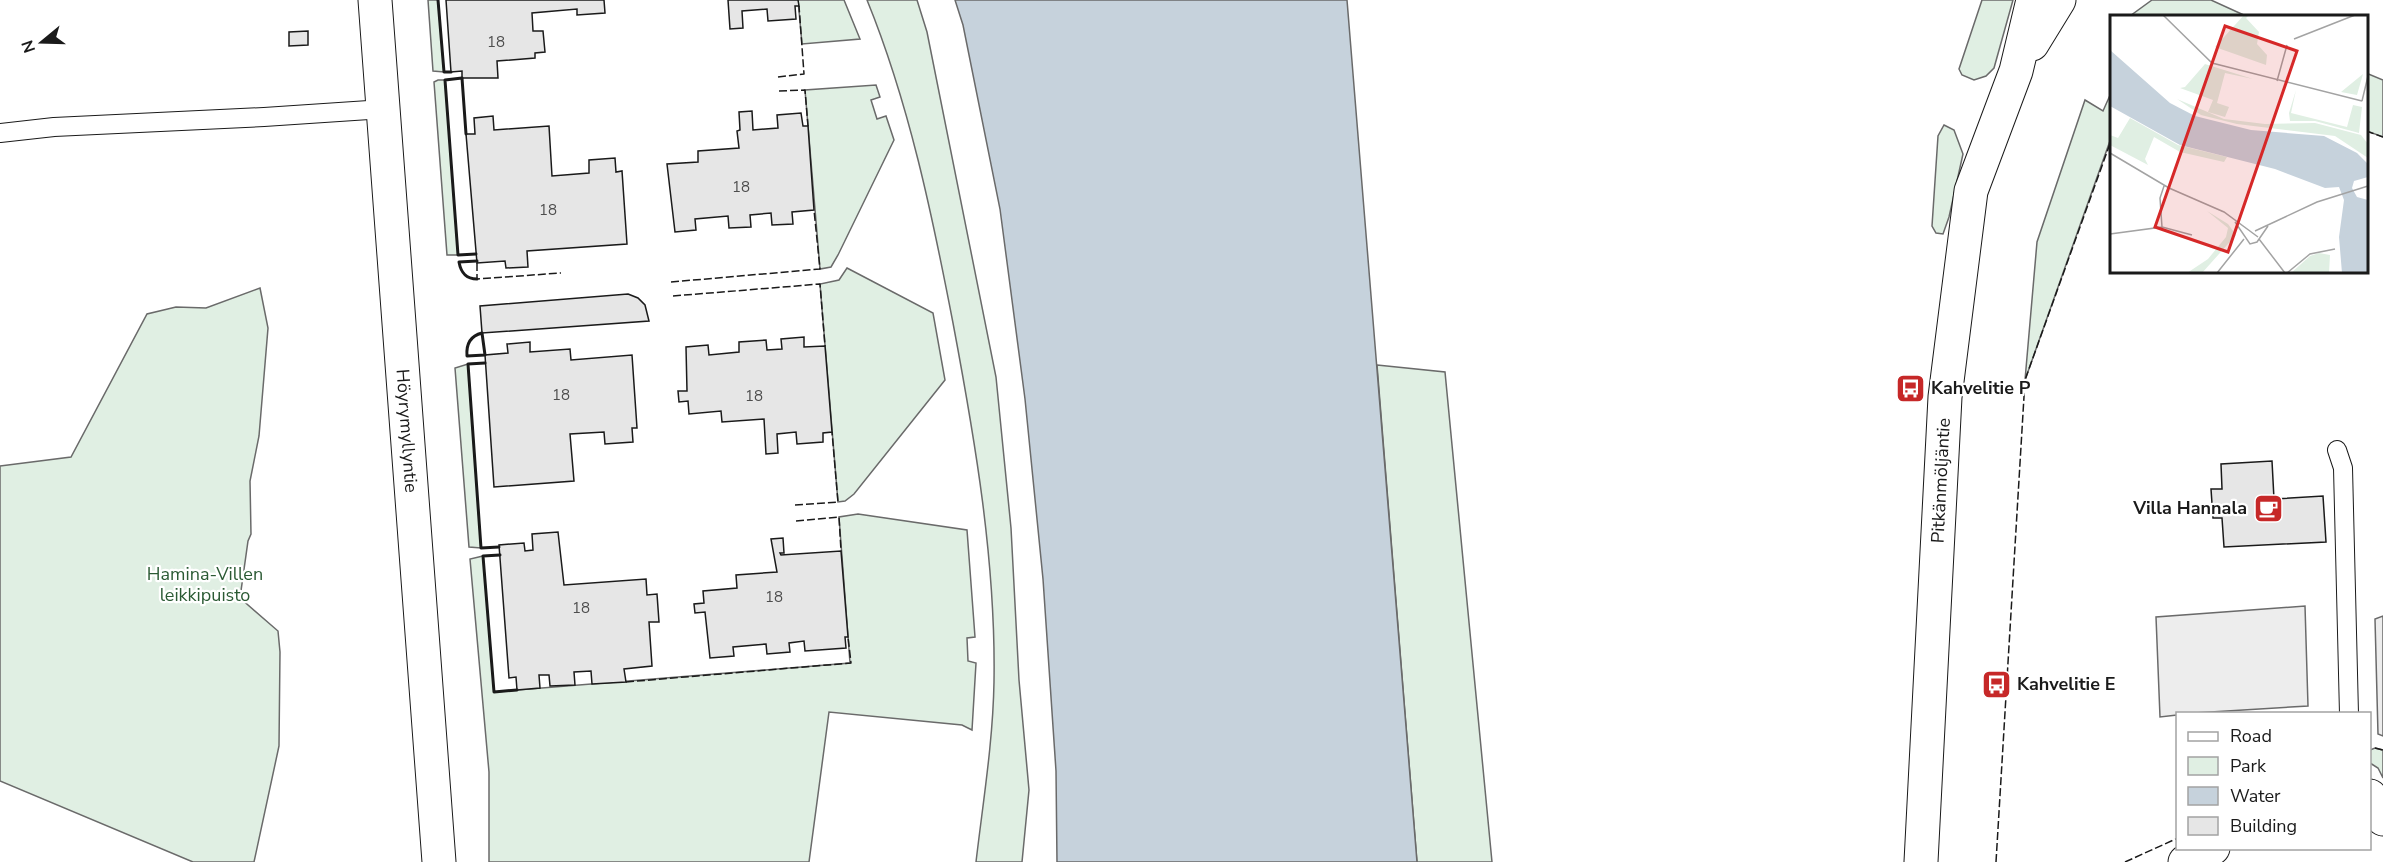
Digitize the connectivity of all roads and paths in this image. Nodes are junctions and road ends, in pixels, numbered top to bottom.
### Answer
1 (375, 0) edge
2 (2033, 0) edge
3 (2059, 0) edge
4 (2016, 71) junction
5 (384, 109) junction
6 (0, 134) edge
7 (2337, 450) dead end
8 (2349, 712) edge
9 (2371, 798) edge
10 (2383, 819) edge
11 (2211, 850) edge
12 (439, 862) edge
13 (1921, 862) edge
14 (2185, 862) edge

1 - 5 street, Höyrymyllyntie
2 - 4 street, Pitkänmöljäntie
3 - 4 street, Pitkänmöljäntie
4 - 13 street, Pitkänmöljäntie
5 - 6 lane
5 - 12 street, Höyrymyllyntie
7 - 8 lane
9 - 10 street
11 - 14 street

